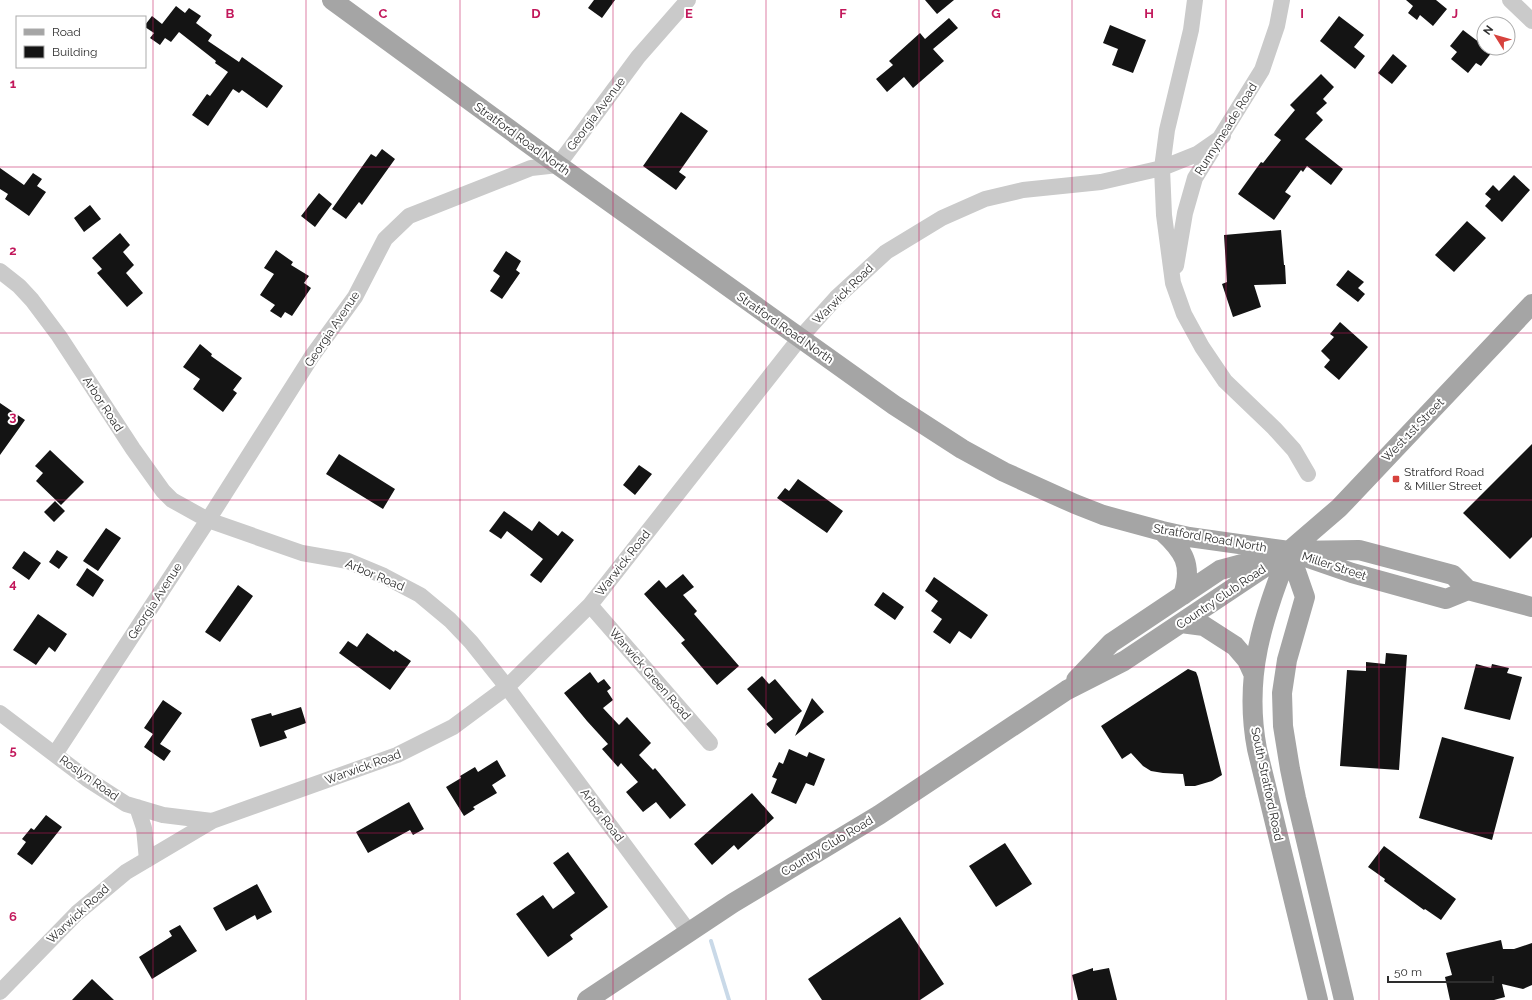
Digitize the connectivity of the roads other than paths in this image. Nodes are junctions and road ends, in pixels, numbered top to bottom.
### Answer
1 (332, 0) edge
2 (688, 0) edge
3 (1195, 0) edge
4 (1282, 0) edge
5 (1510, 0) edge
6 (1532, 21) edge
7 (1223, 136) junction
8 (558, 165) junction
9 (1162, 168) junction
10 (0, 270) edge
11 (1173, 283) junction
12 (1532, 304) edge
13 (800, 338) junction
14 (1308, 474) dead end
15 (208, 520) junction
16 (1162, 531) junction
17 (1289, 551) junction
18 (1183, 595) junction
19 (590, 605) junction
20 (1532, 607) edge
21 (1181, 623) junction
22 (1253, 673) junction
23 (508, 687) junction
24 (1066, 690) junction
25 (0, 713) edge
26 (710, 743) dead end
27 (55, 754) junction
28 (137, 807) junction
29 (212, 821) junction
30 (147, 860) junction
31 (689, 932) junction
32 (1334, 955) junction
33 (1308, 960) junction
34 (0, 992) edge
35 (587, 1000) edge
36 (1318, 1000) edge
37 (1344, 1000) edge

1 - 8 main road, Stratford Road North
2 - 8 street, Georgia Avenue
3 - 9 street, Runnymeade Road
4 - 7 street, Runnymeade Road
5 - 6 street
7 - 9 street, Warwick Road
7 - 11 street, Runnymeade Road
8 - 13 main road, Stratford Road North
8 - 15 street, Georgia Avenue
9 - 11 street, Runnymeade Road
9 - 13 street, Warwick Road
10 - 15 street, Arbor Road
11 - 14 street, Runnymeade Road
12 - 17 main road, West 1st Street
13 - 16 main road, Stratford Road North
13 - 19 street, Warwick Road
15 - 23 street, Arbor Road
15 - 27 street, Georgia Avenue
16 - 17 main road, Stratford Road North
16 - 18 main road
17 - 18 main road, Country Club Road
17 - 20 main road, Miller Street
17 - 21 main road, Country Club Road
17 - 22 main road, South Stratford Road
17 - 32 main road
18 - 24 main road, Country Club Road
19 - 23 street, Warwick Road
19 - 26 street, Warwick Green Road
21 - 22 main road
21 - 24 main road, Country Club Road
22 - 33 main road, South Stratford Road
23 - 29 street, Warwick Road
23 - 31 street, Arbor Road
24 - 31 main road, Country Club Road
25 - 27 street, Roslyn Road
27 - 28 street, Roslyn Road
28 - 29 street, Roslyn Road
28 - 30 street
29 - 30 street, Warwick Road
30 - 34 street, Warwick Road
31 - 35 main road, Country Club Road
32 - 33 main road
32 - 37 main road
33 - 36 main road, South Stratford Road

